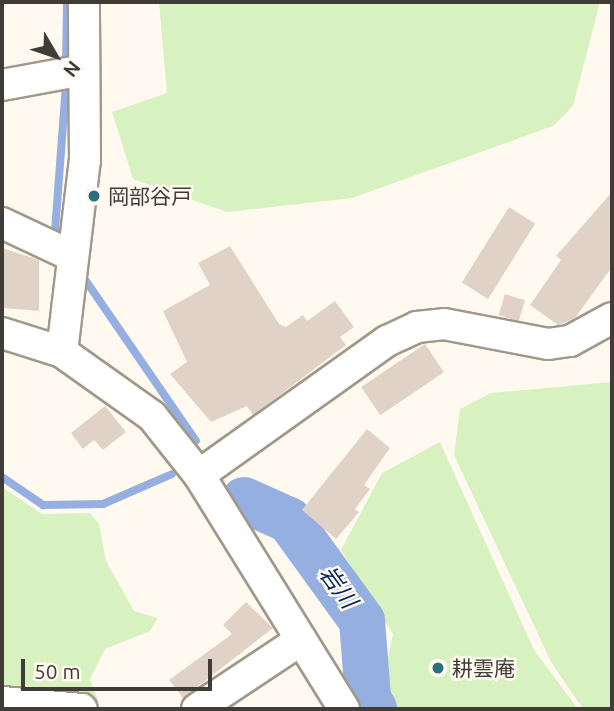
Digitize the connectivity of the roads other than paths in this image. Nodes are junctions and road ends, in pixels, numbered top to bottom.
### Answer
1 (83, 2) edge
2 (84, 70) junction
3 (2, 85) edge
4 (2, 223) edge
5 (72, 256) junction
6 (612, 318) edge
7 (2, 333) edge
8 (62, 352) junction
9 (199, 475) junction
10 (301, 640) junction
11 (2, 702) edge
12 (82, 709) edge
13 (197, 709) edge
14 (344, 709) edge

1 - 2 street
2 - 3 street
2 - 5 street
4 - 5 street
5 - 8 street
6 - 9 street
7 - 8 street
8 - 9 street
9 - 10 street
10 - 13 street
10 - 14 street
11 - 12 street

